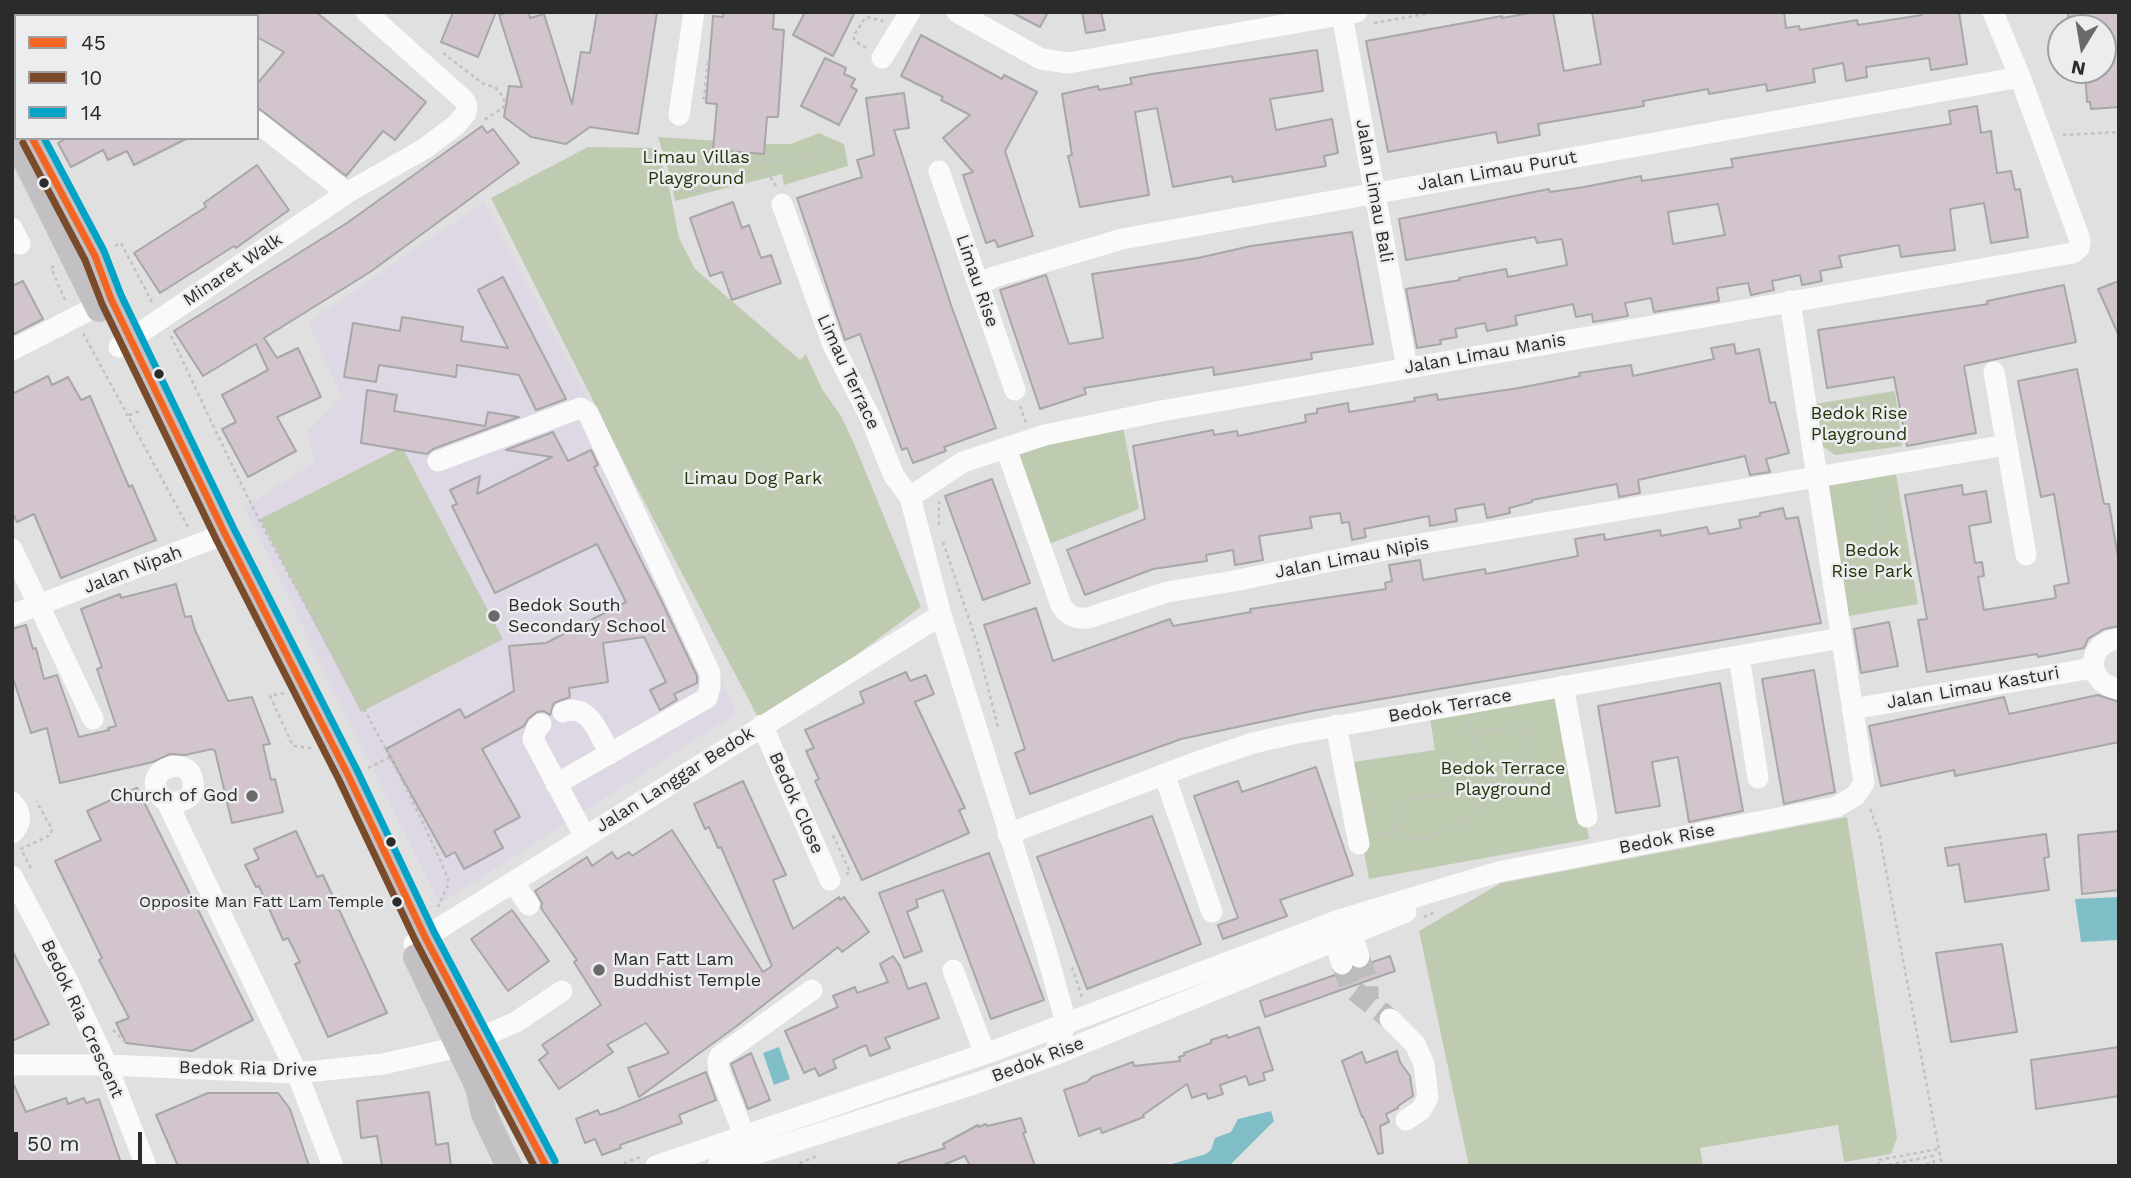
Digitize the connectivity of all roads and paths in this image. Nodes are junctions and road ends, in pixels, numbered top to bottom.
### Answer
1 (366, 12) edge
2 (694, 12) edge
3 (910, 12) edge
4 (957, 12) edge
5 (1993, 12) edge
6 (1350, 13) edge
7 (890, 20) dead end
8 (443, 54) dead end
9 (882, 58) joint
10 (707, 65) dead end
11 (2020, 77) junction
12 (706, 79) dead end
13 (503, 107) dead end
14 (679, 115) dead end
15 (259, 124) edge
16 (2119, 132) edge
17 (2040, 136) junction
18 (16, 140) edge
19 (33, 140) edge
20 (831, 148) dead end
21 (729, 162) junction
22 (730, 170) junction
23 (939, 171) dead end
24 (348, 193) junction
25 (1375, 193) junction
26 (782, 204) joint
27 (95, 256) junction
28 (51, 268) dead end
29 (979, 285) junction
30 (1790, 301) junction
31 (104, 302) junction
32 (66, 303) dead end
33 (162, 318) junction
34 (117, 340) junction
35 (12, 350) edge
36 (1407, 368) junction
37 (1994, 372) dead end
38 (1017, 394) joint
39 (139, 412) junction
40 (1805, 412) junction
41 (1032, 439) junction
42 (2006, 445) junction
43 (1006, 448) junction
44 (1892, 451) dead end
45 (438, 461) dead end
46 (1867, 468) junction
47 (1815, 477) junction
48 (910, 496) junction
49 (940, 498) dead end
50 (212, 540) junction
51 (12, 549) edge
52 (2026, 555) dead end
53 (1851, 580) dead end
54 (40, 605) junction
55 (12, 615) edge
56 (941, 615) junction
57 (1841, 638) junction
58 (2119, 639) edge
59 (1739, 656) junction
60 (2093, 668) junction
61 (1563, 686) junction
62 (2119, 689) edge
63 (288, 692) junction
64 (1466, 703) junction
65 (1852, 709) junction
66 (563, 712) dead end
67 (93, 719) dead end
68 (541, 724) dead end
69 (762, 725) junction
70 (1336, 725) junction
71 (998, 730) dead end
72 (1471, 734) junction
73 (317, 749) junction
74 (610, 754) junction
75 (390, 757) junction
76 (1479, 769) junction
77 (361, 771) dead end
78 (1164, 774) junction
79 (1758, 778) dead end
80 (1864, 783) junction
81 (555, 784) junction
82 (1480, 784) junction
83 (22, 797) edge
84 (167, 802) dead end
85 (1586, 809) joint
86 (1397, 830) junction
87 (12, 833) edge
88 (832, 834) dead end
89 (1008, 834) junction
90 (585, 837) junction
91 (1365, 840) joint
92 (34, 873) dead end
93 (12, 876) edge
94 (830, 880) joint
95 (513, 882) junction
96 (529, 905) dead end
97 (1212, 912) dead end
98 (1338, 934) junction
99 (423, 938) junction
100 (1351, 960) tunnel mouth
101 (1071, 965) dead end
102 (953, 970) dead end
103 (812, 990) dead end
104 (562, 991) dead end
105 (1089, 1015) junction
106 (1390, 1019) tunnel mouth
107 (1066, 1023) junction
108 (111, 1027) dead end
109 (469, 1043) junction
110 (133, 1050) dead end
111 (985, 1054) junction
112 (1054, 1055) junction
113 (12, 1065) edge
114 (107, 1065) junction
115 (297, 1073) junction
116 (1406, 1120) dead end
117 (744, 1135) junction
118 (1939, 1149) junction
119 (146, 1166) edge
120 (333, 1166) edge
121 (509, 1166) edge
122 (546, 1166) edge
123 (656, 1166) edge
124 (718, 1166) edge
125 (1880, 1166) edge
126 (1920, 1166) edge
127 (1942, 1166) edge

1 - 24 street, Minaret Walk
2 - 14 street
3 - 9 street
4 - 6 street, Jalan Limau Bali
5 - 11 street
6 - 25 street, Jalan Limau Bali
7 - 9 path
8 - 13 path
10 - 12 path
11 - 17 street
11 - 25 street, Jalan Limau Purut
15 - 24 street
16 - 17 path
17 - 30 street, Jalan Limau Manis
18 - 31 main road
19 - 27 main road
20 - 21 path
21 - 22 path
21 - 22 path
22 - 26 path
23 - 29 street, Limau Rise
24 - 33 street, Minaret Walk
25 - 29 street, Jalan Limau Purut
25 - 36 street, Jalan Limau Bali
26 - 48 street, Limau Terrace
27 - 31 main road
27 - 34 path
28 - 32 path
29 - 38 street, Limau Rise
30 - 36 street, Jalan Limau Manis
30 - 40 street
31 - 34 main road
31 - 35 street
33 - 34 street, Minaret Walk
33 - 75 path
34 - 39 main road
34 - 39 path
34 - 50 main road
36 - 41 street, Jalan Limau Manis
37 - 42 street
38 - 41 path
39 - 50 main road
39 - 50 path
40 - 44 path
40 - 47 street
41 - 43 street, Jalan Limau Manis
42 - 46 street
42 - 52 street
43 - 47 street, Jalan Limau Nipis
43 - 48 street, Jalan Limau Manis
45 - 74 street
46 - 47 street
46 - 53 path
47 - 57 street
48 - 56 street
49 - 71 path
50 - 54 street, Jalan Nipah
50 - 63 main road
50 - 99 main road
51 - 54 street
54 - 55 street, Jalan Nipah
54 - 67 street
56 - 69 street, Jalan Langgar Bedok
56 - 89 street
57 - 59 street, Bedok Terrace
57 - 65 street
58 - 60 street
59 - 61 street, Bedok Terrace
59 - 79 street
60 - 62 street
60 - 65 street, Jalan Limau Kasturi
61 - 64 street, Bedok Terrace
61 - 85 street
63 - 73 main road
63 - 73 path
64 - 70 street, Bedok Terrace
64 - 72 path
65 - 80 street
66 - 74 street
68 - 81 street
69 - 90 street, Jalan Langgar Bedok
69 - 94 street, Bedok Close
70 - 78 street, Bedok Terrace
70 - 91 street
72 - 76 path
72 - 76 path
73 - 99 main road
74 - 81 street
75 - 77 path
75 - 99 path
76 - 82 path
78 - 89 street, Bedok Terrace
78 - 97 street
80 - 98 street, Bedok Rise
80 - 118 path
81 - 90 street
82 - 85 path
82 - 86 path
82 - 86 path
83 - 87 street
83 - 92 path
84 - 115 street
86 - 91 path
88 - 94 path
89 - 107 street
90 - 95 street, Jalan Langgar Bedok
93 - 114 street, Bedok Ria Crescent
95 - 96 street
95 - 99 street, Jalan Langgar Bedok
98 - 100 street
98 - 105 street, Bedok Rise
98 - 112 street, Bedok Rise
99 - 109 main road
101 - 105 path
102 - 111 street, Bedok Rise
103 - 117 street
104 - 109 street, Bedok Ria Drive
105 - 107 street, Bedok Rise
106 - 116 street
107 - 111 street, Bedok Rise
107 - 112 street
108 - 110 path
109 - 115 street, Bedok Ria Drive
109 - 121 main road
109 - 122 main road
111 - 117 street, Bedok Rise
112 - 124 street, Bedok Rise
113 - 114 street, Bedok Ria Drive
114 - 115 street, Bedok Ria Drive
114 - 119 street, Bedok Ria Crescent
115 - 120 street
117 - 123 street, Bedok Rise
118 - 125 path
118 - 127 path
125 - 126 path

